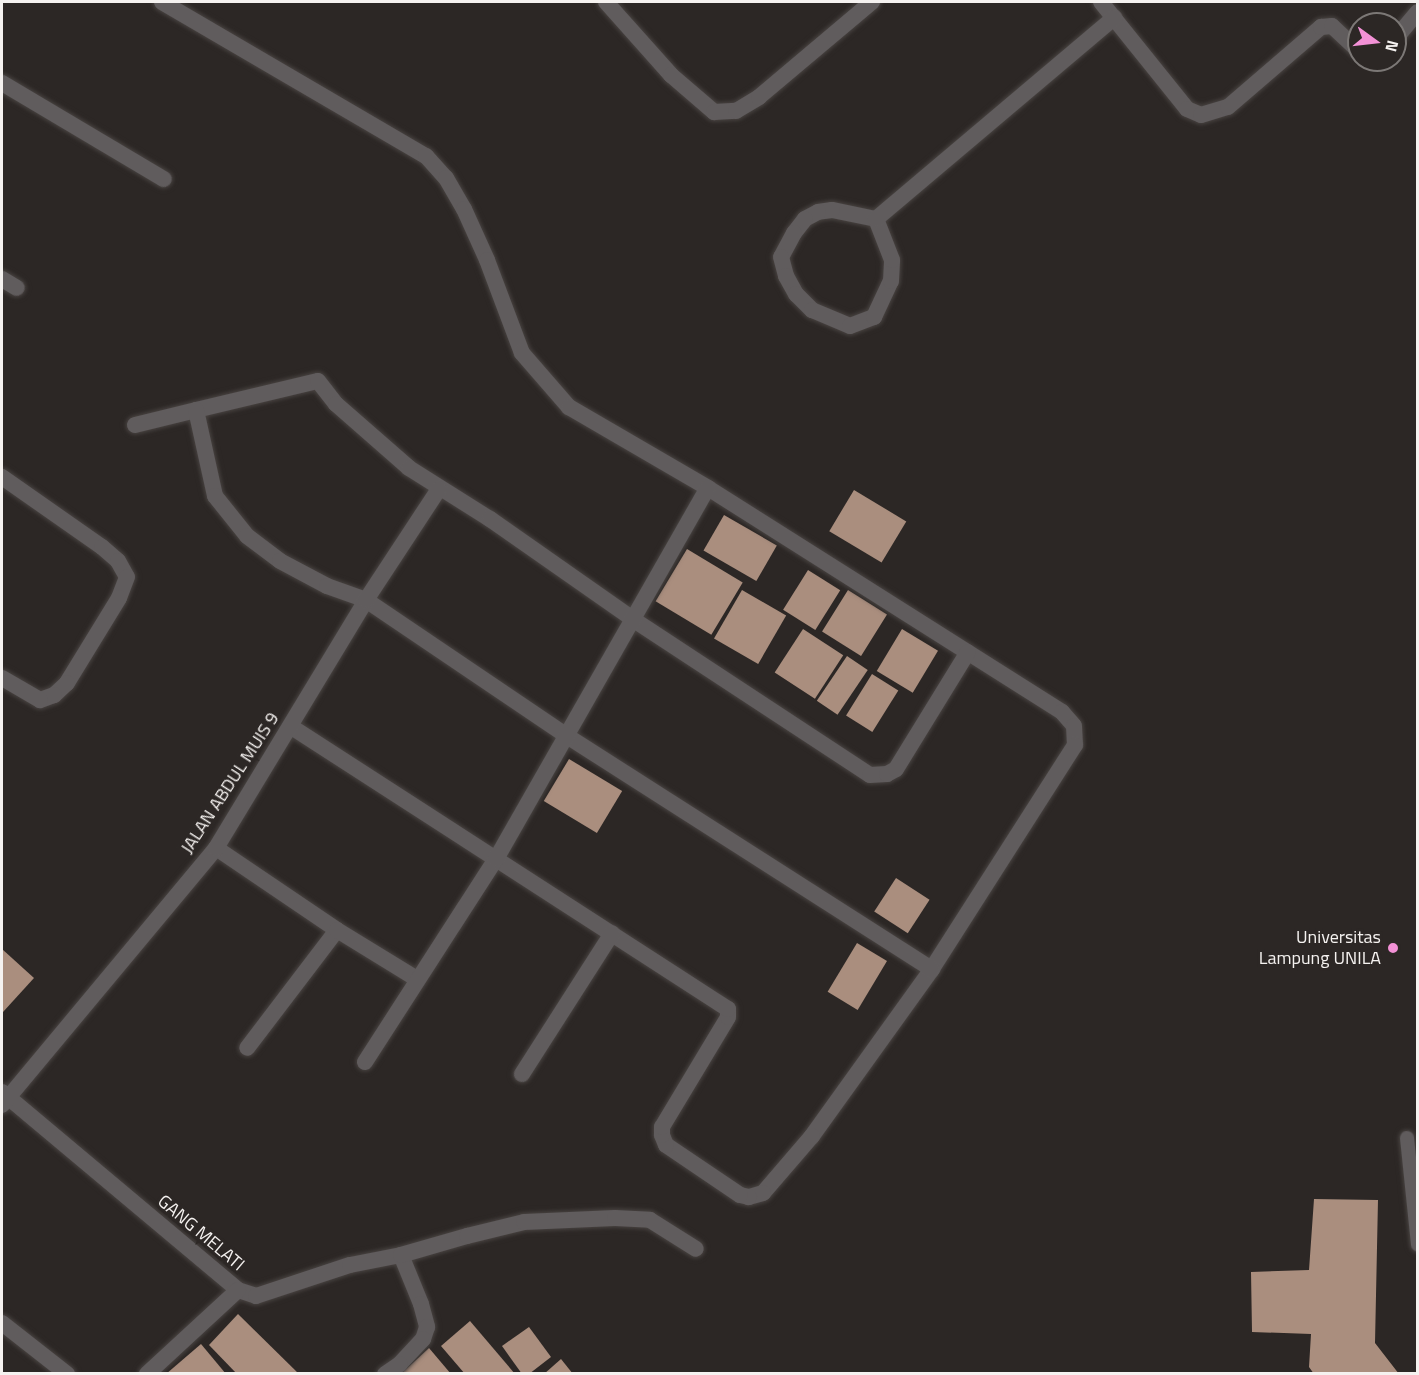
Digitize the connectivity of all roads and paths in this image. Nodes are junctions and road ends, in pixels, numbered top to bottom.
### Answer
1 (162, 2) edge
2 (606, 2) edge
3 (872, 2) edge
4 (1101, 2) edge
5 (1418, 12) edge
6 (1114, 18) junction
7 (1407, 25) edge
8 (1347, 40) edge
9 (2, 83) edge
10 (164, 179) dead end
11 (876, 219) junction
12 (2, 279) edge
13 (17, 288) dead end
14 (196, 410) junction
15 (135, 425) dead end
16 (2, 477) edge
17 (708, 488) junction
18 (439, 489) junction
19 (366, 600) junction
20 (634, 620) junction
21 (968, 652) junction
22 (2, 678) edge
23 (290, 726) junction
24 (567, 736) junction
25 (216, 848) junction
26 (496, 859) junction
27 (337, 930) junction
28 (612, 933) junction
29 (932, 969) junction
30 (417, 979) junction
31 (247, 1048) dead end
32 (365, 1062) dead end
33 (522, 1074) dead end
34 (3, 1098) edge
35 (1407, 1138) dead end
36 (1418, 1244) edge
37 (696, 1249) dead end
38 (401, 1255) junction
39 (238, 1290) junction
40 (2, 1323) edge
41 (67, 1374) edge
42 (147, 1374) edge
43 (385, 1374) edge

1 - 17 street
2 - 3 street
4 - 6 street
5 - 7 street
6 - 8 street
6 - 11 street
9 - 10 street
11 - 11 street
12 - 13 street
14 - 15 street
14 - 18 street
14 - 19 street
16 - 22 street
17 - 20 street
17 - 21 street
18 - 19 street, JALAN ABDUL MUIS 9
18 - 20 street
19 - 23 street, JALAN ABDUL MUIS 9
19 - 24 street
20 - 21 street
20 - 24 street
21 - 29 street
23 - 25 street, JALAN ABDUL MUIS 9
23 - 26 street
24 - 26 street
24 - 29 street
25 - 27 street
25 - 34 street, JALAN ABDUL MUIS 9
26 - 28 street
26 - 30 street
27 - 30 street
27 - 31 street
28 - 29 street
28 - 33 street
30 - 32 street
34 - 39 street, GANG MELATI
35 - 36 lane
37 - 38 street, GANG MELATI
38 - 39 street, GANG MELATI
38 - 43 street
39 - 42 street
40 - 41 street

